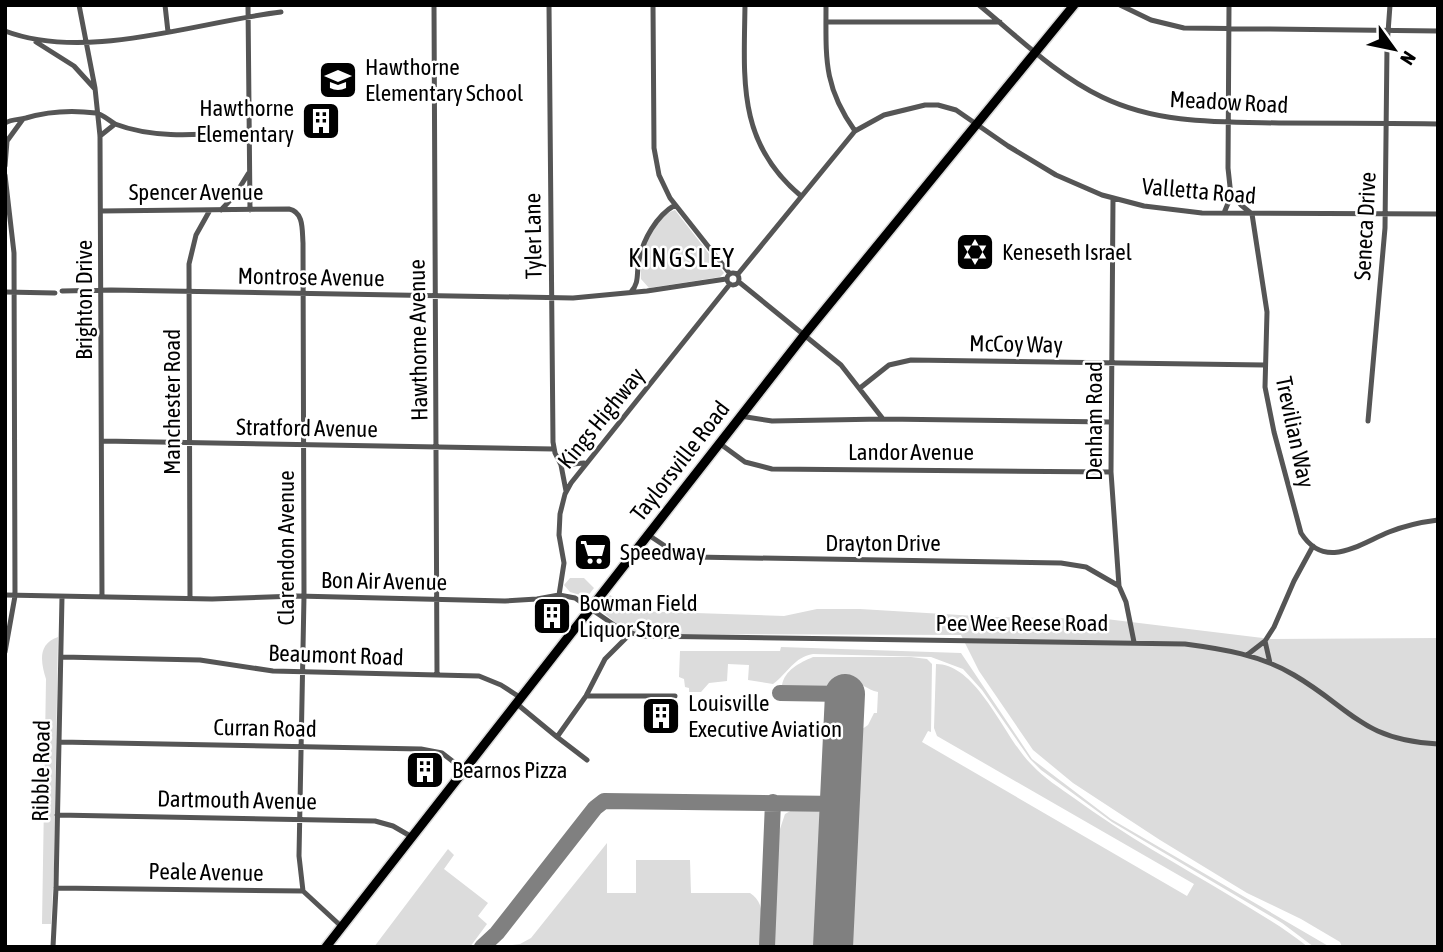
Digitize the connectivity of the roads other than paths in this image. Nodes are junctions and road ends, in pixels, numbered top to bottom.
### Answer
1 (79, 5) edge
2 (165, 5) edge
3 (248, 5) edge
4 (434, 5) edge
5 (549, 5) edge
6 (653, 5) edge
7 (745, 5) edge
8 (827, 5) edge
9 (978, 5) edge
10 (1074, 5) edge
11 (1120, 5) edge
12 (1229, 5) edge
13 (1390, 5) edge
14 (281, 12) dead end
15 (247, 16) junction
16 (826, 22) junction
17 (973, 22) junction
18 (1000, 22) junction
19 (1229, 30) junction
20 (5, 31) edge
21 (1388, 31) junction
22 (168, 32) junction
23 (1438, 32) edge
24 (34, 41) junction
25 (86, 41) junction
26 (1035, 52) junction
27 (94, 88) junction
28 (98, 113) junction
29 (23, 119) junction
30 (1228, 122) junction
31 (5, 123) edge
32 (1386, 123) junction
33 (115, 124) junction
34 (977, 124) junction
35 (1438, 124) edge
36 (855, 131) junction
37 (248, 132) junction
38 (100, 136) junction
39 (6, 140) edge
40 (5, 166) edge
41 (248, 174) junction
42 (5, 175) edge
43 (1231, 191) junction
44 (801, 196) junction
45 (1113, 198) junction
46 (675, 205) junction
47 (250, 209) junction
48 (292, 209) joint
49 (210, 210) junction
50 (221, 210) junction
51 (101, 211) junction
52 (1224, 213) junction
53 (1252, 214) junction
54 (1386, 214) junction
55 (1438, 215) edge
56 (738, 274) junction
57 (729, 279) junction
58 (638, 282) junction
59 (739, 282) junction
60 (102, 290) junction
61 (62, 291) dead end
62 (647, 291) junction
63 (5, 292) edge
64 (14, 292) junction
65 (189, 292) junction
66 (55, 293) dead end
67 (303, 293) junction
68 (631, 293) junction
69 (436, 297) junction
70 (552, 298) junction
71 (805, 334) junction
72 (1111, 363) junction
73 (1264, 365) junction
74 (860, 388) junction
75 (740, 416) junction
76 (883, 419) junction
77 (1368, 421) dead end
78 (1110, 422) junction
79 (102, 441) junction
80 (190, 443) junction
81 (719, 443) junction
82 (304, 444) junction
83 (437, 449) junction
84 (554, 449) junction
85 (587, 462) junction
86 (562, 465) junction
87 (1111, 472) junction
88 (566, 491) junction
89 (1436, 519) edge
90 (647, 534) junction
91 (1313, 546) junction
92 (1119, 586) junction
93 (5, 595) edge
94 (559, 595) junction
95 (15, 596) junction
96 (304, 596) junction
97 (62, 597) junction
98 (102, 597) junction
99 (190, 599) junction
100 (438, 600) junction
101 (589, 608) junction
102 (630, 634) junction
103 (1265, 641) junction
104 (1134, 642) junction
105 (5, 652) edge
106 (1247, 655) junction
107 (62, 657) junction
108 (1270, 663) junction
109 (302, 673) junction
110 (437, 675) junction
111 (586, 696) junction
112 (675, 696) dead end
113 (519, 701) junction
114 (557, 737) junction
115 (59, 742) junction
116 (1438, 744) edge
117 (300, 747) junction
118 (587, 760) dead end
119 (464, 770) junction
120 (57, 815) junction
121 (300, 818) junction
122 (412, 838) junction
123 (56, 888) junction
124 (303, 891) junction
125 (342, 927) junction
126 (52, 947) edge
127 (326, 947) edge

1 - 25 street, Brighton Drive
2 - 22 street
3 - 15 street
4 - 69 street, Hawthorne Avenue
5 - 70 street, Tyler Lane
6 - 46 street
7 - 44 street
8 - 16 street
9 - 17 street
9 - 18 street, Meadow Road
10 - 26 main road, Taylorsville Road
11 - 19 street
12 - 19 street
13 - 21 street, Seneca Drive
14 - 15 street
15 - 22 street
15 - 37 street
16 - 17 street
16 - 36 street
17 - 18 street
18 - 26 street, Meadow Road
19 - 21 street
19 - 30 street
20 - 24 street
21 - 23 street
21 - 32 street, Seneca Drive
22 - 25 street
24 - 25 street
24 - 27 street
25 - 27 street, Brighton Drive
26 - 30 street, Meadow Road
26 - 34 main road, Taylorsville Road
27 - 28 street, Brighton Drive
28 - 29 street
28 - 33 street
28 - 38 street, Brighton Drive
29 - 31 street
29 - 39 street
30 - 32 street, Meadow Road
30 - 43 street
32 - 35 street, Meadow Road
32 - 54 street, Seneca Drive
33 - 37 street
33 - 38 street
34 - 36 street
34 - 45 street, Valletta Road
34 - 71 main road, Taylorsville Road
36 - 44 street
37 - 41 street
38 - 51 street, Brighton Drive
39 - 40 street
41 - 47 street
41 - 50 street
42 - 64 street
43 - 52 street
43 - 53 street
44 - 56 street
45 - 52 street, Valletta Road
45 - 72 street, Denham Road
46 - 57 street
46 - 58 street
47 - 48 street, Spencer Avenue
47 - 50 street, Spencer Avenue
48 - 67 street, Clarendon Avenue
49 - 50 street, Spencer Avenue
49 - 51 street, Spencer Avenue
49 - 65 street, Manchester Road
51 - 60 street, Brighton Drive
52 - 53 street, Valletta Road
53 - 54 street, Valletta Road
53 - 73 street, Trevilian Way
54 - 55 street, Valletta Road
54 - 77 street, Seneca Drive
56 - 57 street
56 - 59 street
57 - 59 street
57 - 62 street, Montrose Avenue
57 - 85 street, Kings Highway
58 - 62 street
58 - 68 street
59 - 71 street
60 - 61 street, Montrose Avenue
60 - 65 street, Montrose Avenue
60 - 79 street, Brighton Drive
62 - 68 street, Montrose Avenue
63 - 64 street
64 - 66 street
64 - 95 street
65 - 67 street, Montrose Avenue
65 - 80 street, Manchester Road
67 - 69 street, Montrose Avenue
67 - 82 street, Clarendon Avenue
68 - 70 street, Montrose Avenue
69 - 70 street, Montrose Avenue
69 - 83 street, Hawthorne Avenue
70 - 84 street, Tyler Lane
71 - 74 street
71 - 75 main road, Taylorsville Road
72 - 73 street, McCoy Way
72 - 74 street, McCoy Way
72 - 78 street, Denham Road
73 - 91 street, Trevilian Way
74 - 76 street
75 - 76 street
75 - 81 main road, Taylorsville Road
76 - 78 street
78 - 87 street, Denham Road
79 - 80 street, Stratford Avenue
79 - 98 street, Brighton Drive
80 - 82 street, Stratford Avenue
80 - 99 street, Manchester Road
81 - 87 street, Landor Avenue
81 - 90 main road, Taylorsville Road
82 - 83 street, Stratford Avenue
82 - 96 street, Clarendon Avenue
83 - 84 street, Stratford Avenue
83 - 100 street, Hawthorne Avenue
84 - 86 street, Tyler Lane
85 - 86 street
85 - 88 street, Kings Highway
86 - 88 street, Tyler Lane
87 - 92 street, Denham Road
88 - 94 street, Kings Highway
89 - 91 street
90 - 92 street, Drayton Drive
90 - 101 main road, Taylorsville Road
91 - 103 street
92 - 104 street, Denham Road
93 - 95 street, Bon Air Avenue
94 - 100 street, Bon Air Avenue
94 - 101 street
95 - 97 street, Bon Air Avenue
95 - 105 street
96 - 99 street, Bon Air Avenue
96 - 100 street, Bon Air Avenue
96 - 109 street, Clarendon Avenue
97 - 98 street, Bon Air Avenue
97 - 107 street, Ribble Road
98 - 99 street, Bon Air Avenue
100 - 110 street, Hawthorne Avenue
101 - 102 street, Pee Wee Reese Road
101 - 113 main road, Taylorsville Road
102 - 104 street, Pee Wee Reese Road
102 - 111 street
103 - 106 street
103 - 108 street
104 - 106 street, Pee Wee Reese Road
106 - 108 street, Pee Wee Reese Road
107 - 109 street, Beaumont Road
107 - 115 street, Ribble Road
108 - 116 street, Pee Wee Reese Road
109 - 110 street, Beaumont Road
109 - 117 street, Clarendon Avenue
110 - 113 street, Beaumont Road
111 - 112 street
111 - 114 street
113 - 114 street, Beaumont Road
113 - 119 main road, Taylorsville Road
114 - 118 street, Beaumont Road
115 - 117 street, Curran Road
115 - 120 street, Ribble Road
117 - 119 street, Curran Road
117 - 121 street, Clarendon Avenue
119 - 122 main road, Taylorsville Road
120 - 121 street, Dartmouth Avenue
120 - 123 street, Ribble Road
121 - 122 street, Dartmouth Avenue
121 - 124 street, Clarendon Avenue
122 - 125 main road, Taylorsville Road
123 - 124 street, Peale Avenue
123 - 126 street, Ribble Road
124 - 125 street
125 - 127 main road, Taylorsville Road

